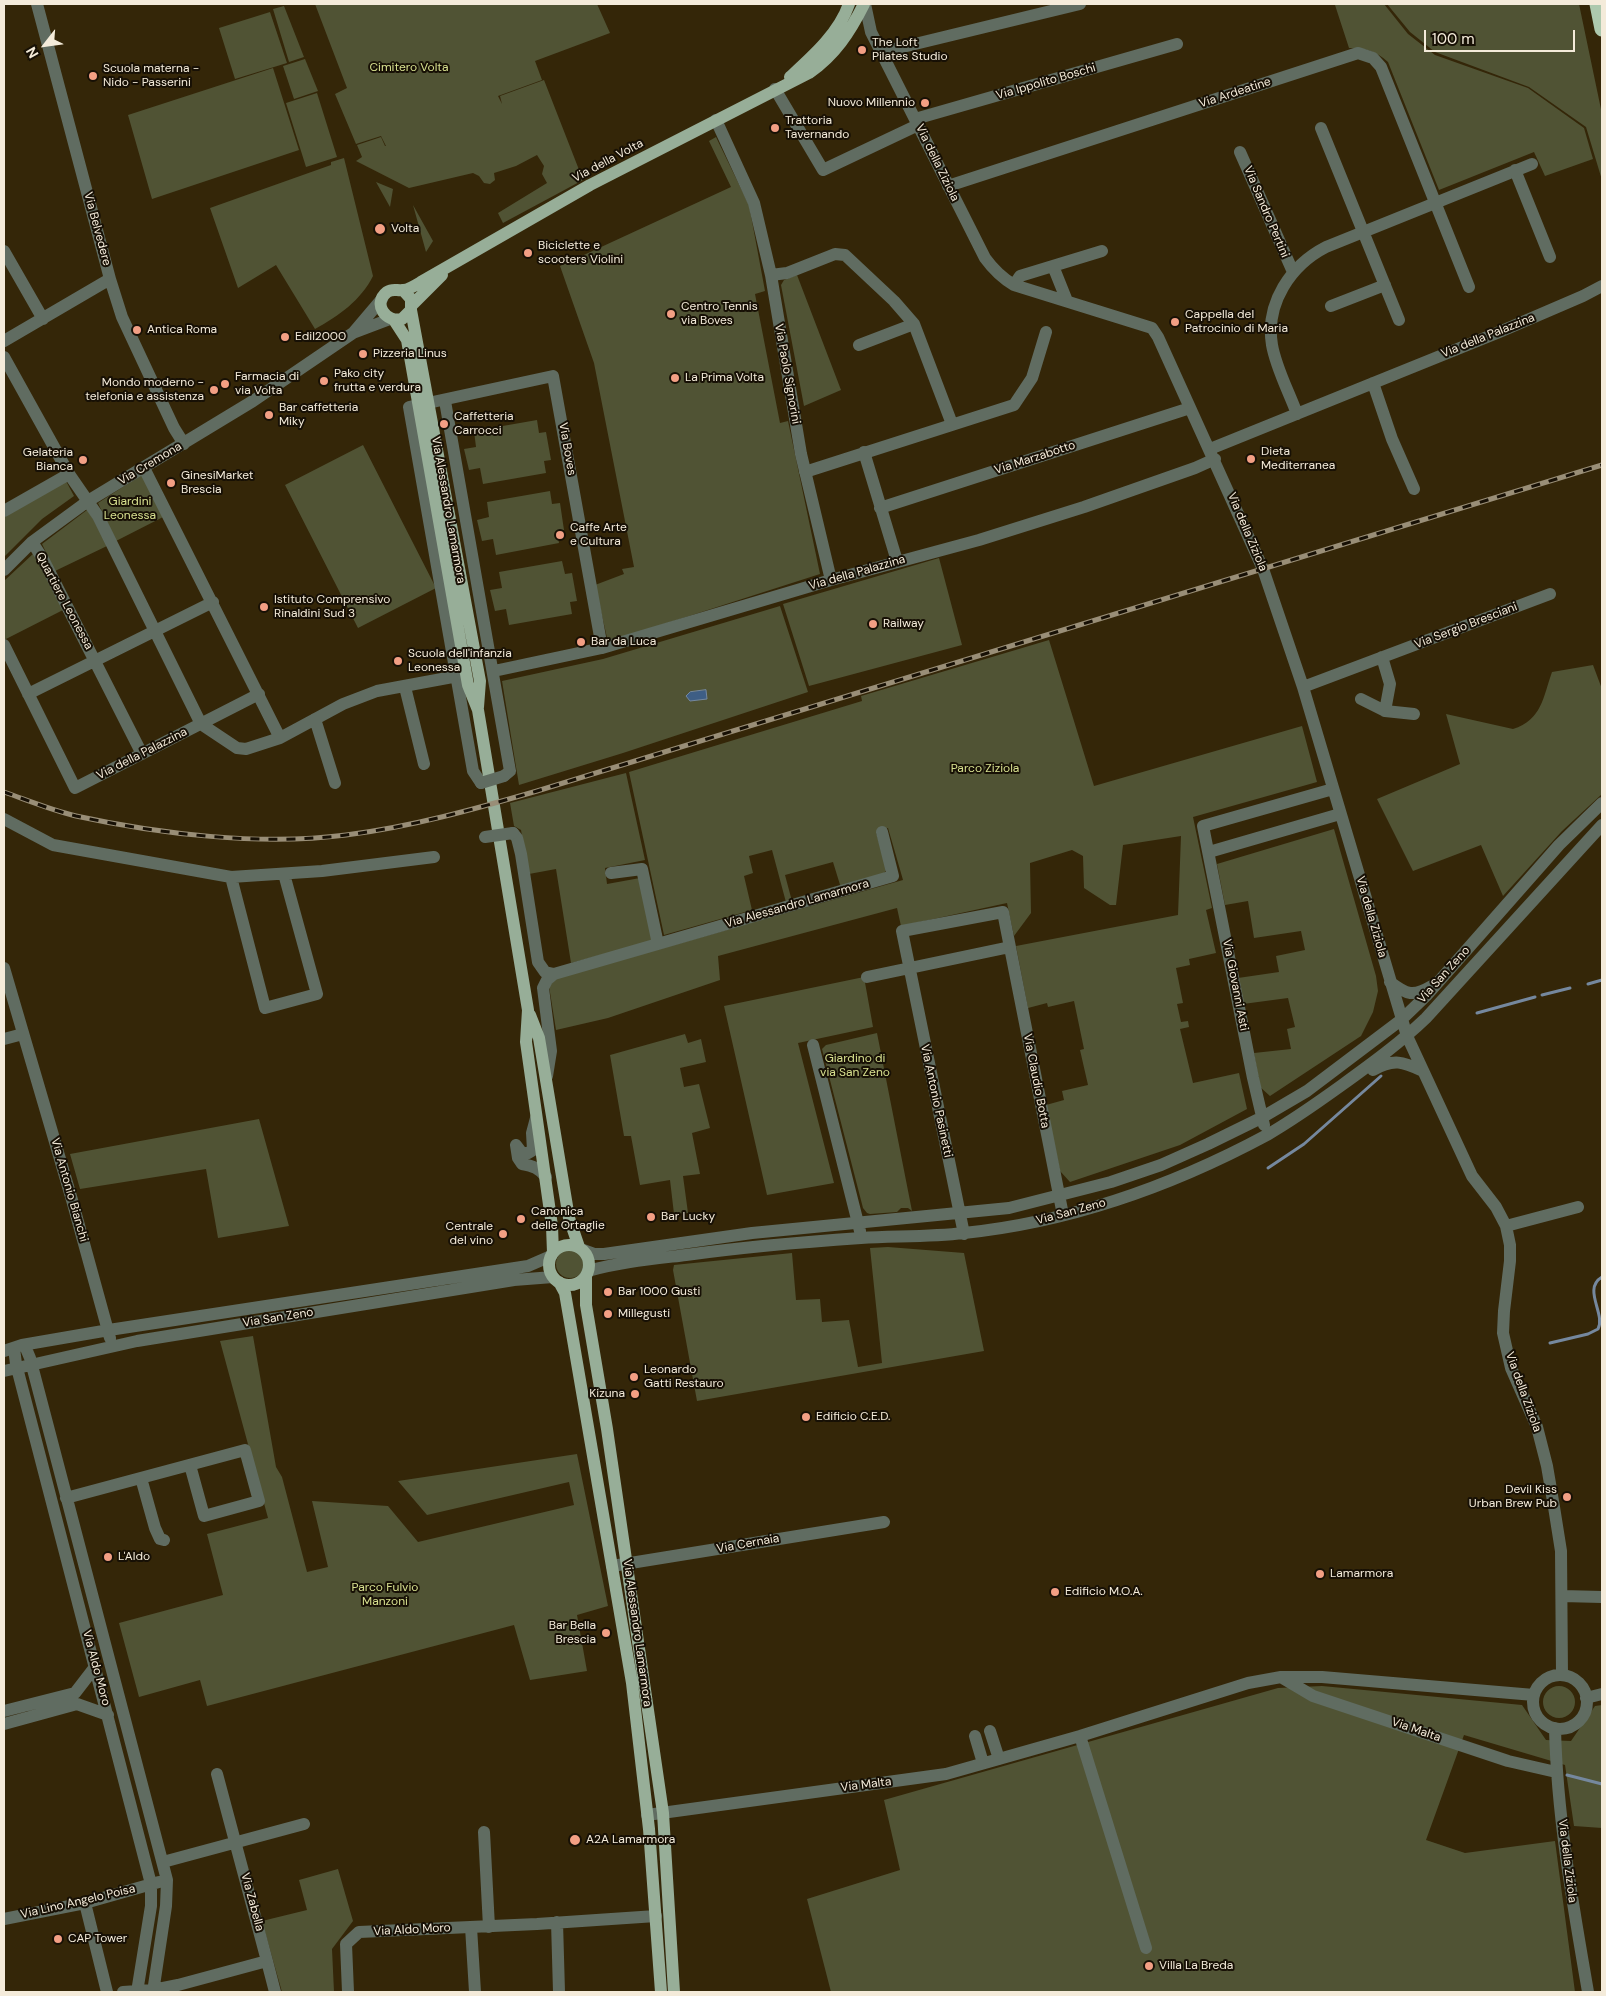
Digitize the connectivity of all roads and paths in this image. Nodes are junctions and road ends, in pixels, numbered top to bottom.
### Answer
1 (37, 4) edge
2 (849, 4) edge
3 (855, 4) edge
4 (865, 4) edge
5 (1080, 4) edge
6 (1597, 4) edge
7 (856, 19) junction
8 (1602, 29) edge
9 (871, 32) junction
10 (1177, 44) dead end
11 (882, 52) junction
12 (778, 87) junction
13 (716, 120) junction
14 (916, 122) junction
15 (1321, 128) dead end
16 (1240, 152) dead end
17 (1532, 164) dead end
18 (1515, 170) junction
19 (948, 186) junction
20 (1434, 202) junction
21 (1364, 232) junction
22 (4, 251) edge
23 (1102, 251) dead end
24 (1550, 257) dead end
25 (1053, 266) junction
26 (451, 267) junction
27 (1292, 272) junction
28 (771, 276) junction
29 (110, 279) junction
30 (1014, 285) junction
31 (1385, 286) junction
32 (1602, 286) edge
33 (1469, 287) dead end
34 (382, 299) junction
35 (409, 301) junction
36 (1067, 301) junction
37 (1331, 306) dead end
38 (43, 319) junction
39 (392, 319) junction
40 (1398, 320) dead end
41 (914, 324) junction
42 (1046, 332) dead end
43 (353, 333) junction
44 (4, 341) edge
45 (859, 345) dead end
46 (4, 357) edge
47 (1373, 383) junction
48 (253, 400) joint
49 (445, 401) junction
50 (423, 404) junction
51 (1190, 408) junction
52 (1297, 414) junction
53 (952, 424) junction
54 (184, 444) junction
55 (864, 452) junction
56 (1213, 454) junction
57 (144, 468) junction
58 (805, 472) junction
59 (69, 474) junction
60 (1414, 489) dead end
61 (88, 501) junction
62 (880, 508) junction
63 (4, 511) edge
64 (32, 542) junction
65 (897, 561) junction
66 (4, 570) edge
67 (831, 580) junction
68 (1550, 594) dead end
69 (213, 602) junction
70 (154, 631) junction
71 (4, 645) edge
72 (602, 648) junction
73 (1382, 658) junction
74 (95, 661) junction
75 (494, 671) junction
76 (458, 676) junction
77 (405, 687) junction
78 (1303, 687) junction
79 (28, 694) junction
80 (259, 694) junction
81 (1360, 699) dead end
82 (1385, 711) junction
83 (1414, 714) dead end
84 (315, 719) junction
85 (201, 724) junction
86 (280, 738) junction
87 (142, 754) junction
88 (424, 764) dead end
89 (335, 783) dead end
90 (1333, 789) junction
91 (1602, 803) edge
92 (1340, 814) junction
93 (4, 819) edge
94 (1602, 825) edge
95 (882, 832) dead end
96 (486, 837) dead end
97 (1209, 852) junction
98 (434, 857) dead end
99 (610, 873) dead end
100 (284, 874) junction
101 (231, 878) junction
102 (902, 931) joint
103 (658, 944) junction
104 (1010, 947) junction
105 (4, 968) edge
106 (910, 969) junction
107 (554, 974) junction
108 (867, 977) dead end
109 (1390, 982) junction
110 (1438, 982) junction
111 (528, 1010) junction
112 (1401, 1020) junction
113 (23, 1034) junction
114 (1407, 1036) junction
115 (4, 1039) edge
116 (813, 1045) dead end
117 (1423, 1071) junction
118 (547, 1079) junction
119 (1334, 1090) junction
120 (536, 1118) junction
121 (1261, 1118) junction
122 (1268, 1134) junction
123 (546, 1177) junction
124 (1059, 1196) junction
125 (1578, 1206) dead end
126 (960, 1214) junction
127 (1063, 1215) junction
128 (860, 1224) junction
129 (1506, 1226) junction
130 (964, 1234) junction
131 (860, 1238) junction
132 (581, 1248) junction
133 (552, 1254) junction
134 (587, 1274) junction
135 (556, 1279) junction
136 (109, 1330) junction
137 (112, 1347) junction
138 (14, 1348) edge
139 (32, 1365) junction
140 (17, 1368) junction
141 (4, 1371) edge
142 (190, 1465) junction
143 (142, 1478) junction
144 (66, 1498) junction
145 (884, 1522) dead end
146 (164, 1540) dead end
147 (626, 1564) junction
148 (612, 1566) junction
149 (1562, 1596) junction
150 (1602, 1597) edge
151 (95, 1667) junction
152 (1562, 1675) junction
153 (1281, 1677) junction
154 (108, 1691) junction
155 (1602, 1694) edge
156 (1534, 1695) junction
157 (1586, 1698) junction
158 (76, 1699) junction
159 (4, 1711) edge
160 (108, 1715) junction
161 (4, 1724) edge
162 (1555, 1728) junction
163 (990, 1732) dead end
164 (975, 1736) dead end
165 (1083, 1746) junction
166 (999, 1759) junction
167 (983, 1763) junction
168 (1556, 1772) junction
169 (217, 1774) dead end
170 (663, 1813) junction
171 (647, 1815) junction
172 (304, 1824) dead end
173 (484, 1832) dead end
174 (237, 1843) junction
175 (163, 1862) junction
176 (167, 1880) junction
177 (152, 1884) junction
178 (85, 1903) junction
179 (656, 1916) junction
180 (4, 1919) edge
181 (557, 1922) junction
182 (471, 1927) junction
183 (489, 1927) junction
184 (1146, 1948) dead end
185 (267, 1961) junction
186 (153, 1991) edge
187 (107, 1992) edge
188 (123, 1992) edge
189 (137, 1992) edge
190 (275, 1992) edge
191 (348, 1992) edge
192 (475, 1992) edge
193 (560, 1992) edge
194 (661, 1992) edge
195 (674, 1992) edge
196 (1588, 1992) edge

1 - 29 street, Via Belvedere
2 - 12 main road, Via della Volta
3 - 7 street
4 - 7 main road, Via della Volta
4 - 9 street
5 - 11 street
6 - 8 highway
7 - 9 street
7 - 12 main road, Via della Volta
9 - 11 street, Via della Ziziola
10 - 14 street, Via Ippolito Boschi
11 - 14 street, Via della Ziziola
12 - 13 main road, Via della Volta
12 - 14 street, Via Ippolito Boschi
13 - 26 main road, Via della Volta
13 - 28 street, Via Paolo Signorini
14 - 19 street, Via della Ziziola
15 - 21 street
16 - 27 street, Via Sandro Pertini
17 - 18 street, Via Sandro Pertini
18 - 20 street, Via Sandro Pertini
18 - 24 street
19 - 20 street, Via Ardeatine
19 - 30 street, Via della Ziziola
20 - 21 street, Via Sandro Pertini
20 - 33 street
21 - 27 street, Via Sandro Pertini
21 - 31 street
22 - 38 street
23 - 25 street
25 - 30 street
25 - 36 street
26 - 35 main road, Via della Volta
26 - 35 main road, Via della Volta
27 - 52 street, Via Sandro Pertini
28 - 41 street
28 - 58 street, Via Paolo Signorini
29 - 38 street
29 - 54 street, Via Belvedere
30 - 36 street, Via della Ziziola
31 - 37 street
31 - 40 street
32 - 47 street, Via della Palazzina
34 - 35 main road, Via della Volta
34 - 39 main road
34 - 43 street, Via della Volta
35 - 39 main road, Via della Volta
35 - 50 main road, Via Alessandro Lamarmora
36 - 51 street, Via della Ziziola
38 - 44 street
39 - 43 street, Via della Volta
39 - 50 main road, Via Alessandro Lamarmora
41 - 45 street
41 - 53 street
42 - 53 street
43 - 48 street, Via della Volta
46 - 59 street
47 - 52 street, Via della Palazzina
47 - 60 street
48 - 54 street, Via Cremona
49 - 50 street, Via Boves
49 - 72 street, Via Boves
49 - 75 street, Via Alessandro Lamarmora
50 - 76 street, Via Alessandro Lamarmora
50 - 111 main road, Via Alessandro Lamarmora
51 - 56 street, Via della Ziziola
51 - 62 street, Via Marzabotto
52 - 56 street, Via della Palazzina
53 - 55 street
54 - 57 street, Via Cremona
55 - 58 street
55 - 62 street
56 - 65 street, Via della Palazzina
56 - 78 street, Via della Ziziola
57 - 61 street, Via Cremona
57 - 69 street
58 - 67 street, Via Paolo Signorini
59 - 61 street
59 - 63 street
61 - 64 street, Via Cremona
61 - 70 street
62 - 65 street
64 - 66 street, Via Cremona
64 - 74 street, Quartiere Leonessa
65 - 67 street, Via della Palazzina
67 - 72 street, Via della Palazzina
68 - 73 street, Via Sergio Bresciani
69 - 70 street, Quartiere Leonessa
69 - 80 street
70 - 74 street, Quartiere Leonessa
70 - 85 street
71 - 79 street
72 - 75 street, Via della Palazzina
73 - 78 street, Via Sergio Bresciani
73 - 82 street
74 - 79 street, Quartiere Leonessa
74 - 87 street, Quartiere Leonessa
75 - 76 street, Via Alessandro Lamarmora, bridge
76 - 77 street, Via della Palazzina
77 - 84 street, Via della Palazzina
77 - 88 street
78 - 90 street, Via della Ziziola
79 - 87 street, Via della Palazzina
80 - 85 street
80 - 86 street
81 - 82 street
82 - 83 street
84 - 86 street, Via della Palazzina
84 - 89 street
85 - 86 street, Via della Palazzina
85 - 87 street, Via della Palazzina
90 - 92 street, Via della Ziziola
90 - 97 street, Via Giovanni Asti
91 - 110 street, Via San Zeno
92 - 97 street
92 - 109 street, Via della Ziziola
93 - 101 street
94 - 114 street, Via San Zeno
95 - 103 street, Via Alessandro Lamarmora
96 - 107 street, bridge
97 - 121 street, Via Giovanni Asti
98 - 100 street
99 - 103 street
100 - 101 street
100 - 101 street
102 - 104 street, Via Claudio Botta
102 - 106 street, Via Antonio Pasinetti
103 - 107 street, Via Alessandro Lamarmora
104 - 106 street
104 - 124 street, Via Claudio Botta
105 - 113 street, Via Antonio Bianchi
106 - 108 street
106 - 126 street, Via Antonio Pasinetti
107 - 118 street, Via Alessandro Lamarmora
109 - 110 street
109 - 112 street, Via della Ziziola
110 - 112 street, Via San Zeno
111 - 118 main road, Via Alessandro Lamarmora
111 - 120 main road, Via Alessandro Lamarmora
112 - 114 street, Via della Ziziola
112 - 121 street, Via San Zeno
113 - 115 street
113 - 136 street, Via Antonio Bianchi
114 - 117 street, Via della Ziziola
114 - 119 street, Via San Zeno
116 - 128 street
117 - 119 street
117 - 129 street, Via della Ziziola
118 - 132 main road, Via Alessandro Lamarmora
119 - 122 street, Via San Zeno
120 - 123 main road, Via Alessandro Lamarmora
120 - 123 street, Via Alessandro Lamarmora
121 - 122 street
121 - 124 street, Via San Zeno
122 - 127 street, Via San Zeno
123 - 133 main road, Via Alessandro Lamarmora
124 - 126 street, Via San Zeno
124 - 127 street, Via Claudio Botta
125 - 129 street
126 - 128 street, Via San Zeno
126 - 130 street, Via Antonio Pasinetti
127 - 130 street, Via San Zeno
128 - 131 street
128 - 132 street, Via San Zeno
129 - 149 street, Via della Ziziola
130 - 131 street, Via San Zeno
131 - 134 street, Via San Zeno
132 - 133 main road
132 - 134 main road
133 - 135 main road
133 - 136 street, Via San Zeno
134 - 135 main road
134 - 147 main road, Via Alessandro Lamarmora
135 - 137 street, Via San Zeno
135 - 148 main road, Via Alessandro Lamarmora
136 - 137 street, Via Antonio Bianchi
136 - 138 street, Via San Zeno
137 - 139 street, Via San Zeno
138 - 139 street, Via Aldo Moro
138 - 140 street, Via Aldo Moro
139 - 140 street, Via San Zeno
139 - 144 street, Via Aldo Moro
140 - 141 street, Via San Zeno
140 - 151 street, Via Aldo Moro
142 - 142 street
142 - 143 street
143 - 144 street
143 - 146 street
144 - 154 street, Via Aldo Moro
145 - 147 street, Via Cernaia
147 - 148 street, Via Cernaia
147 - 170 main road, Via Alessandro Lamarmora
148 - 171 main road, Via Alessandro Lamarmora
149 - 150 street
149 - 152 street, Via della Ziziola
151 - 154 street, Via Aldo Moro
151 - 158 street
152 - 156 street
152 - 157 street
153 - 156 street, Via Malta
153 - 165 street, Via Malta
153 - 168 street, Via Malta
154 - 158 street
154 - 160 street, Via Aldo Moro
154 - 175 street, Via Aldo Moro
155 - 157 street
156 - 162 street
157 - 162 street
158 - 159 street
158 - 160 street
158 - 161 street
160 - 177 street, Via Aldo Moro
162 - 168 street, Via della Ziziola
163 - 166 street
164 - 167 street
165 - 166 street, Via Malta
165 - 184 street
166 - 167 street, Via Malta
167 - 170 street, Via Malta
168 - 196 street, Via della Ziziola
169 - 174 street, Via Zabella
170 - 171 street, Via Malta
170 - 195 main road, Via Alessandro Lamarmora
171 - 179 main road, Via Alessandro Lamarmora
172 - 174 street
173 - 183 street
174 - 175 street
174 - 185 street, Via Zabella
175 - 176 street, Via Aldo Moro
176 - 177 street, Via Lino Angelo Poisa
176 - 186 street, Via Aldo Moro
177 - 178 street, Via Lino Angelo Poisa
177 - 189 street, Via Aldo Moro
178 - 180 street, Via Lino Angelo Poisa
178 - 187 street
179 - 181 street, Via Aldo Moro
179 - 194 main road, Via Alessandro Lamarmora
181 - 183 street, Via Aldo Moro
181 - 193 street
182 - 183 street, Via Aldo Moro
182 - 191 street, Via Aldo Moro
182 - 192 street
185 - 186 street
185 - 190 street, Via Zabella
186 - 189 street
188 - 189 street

